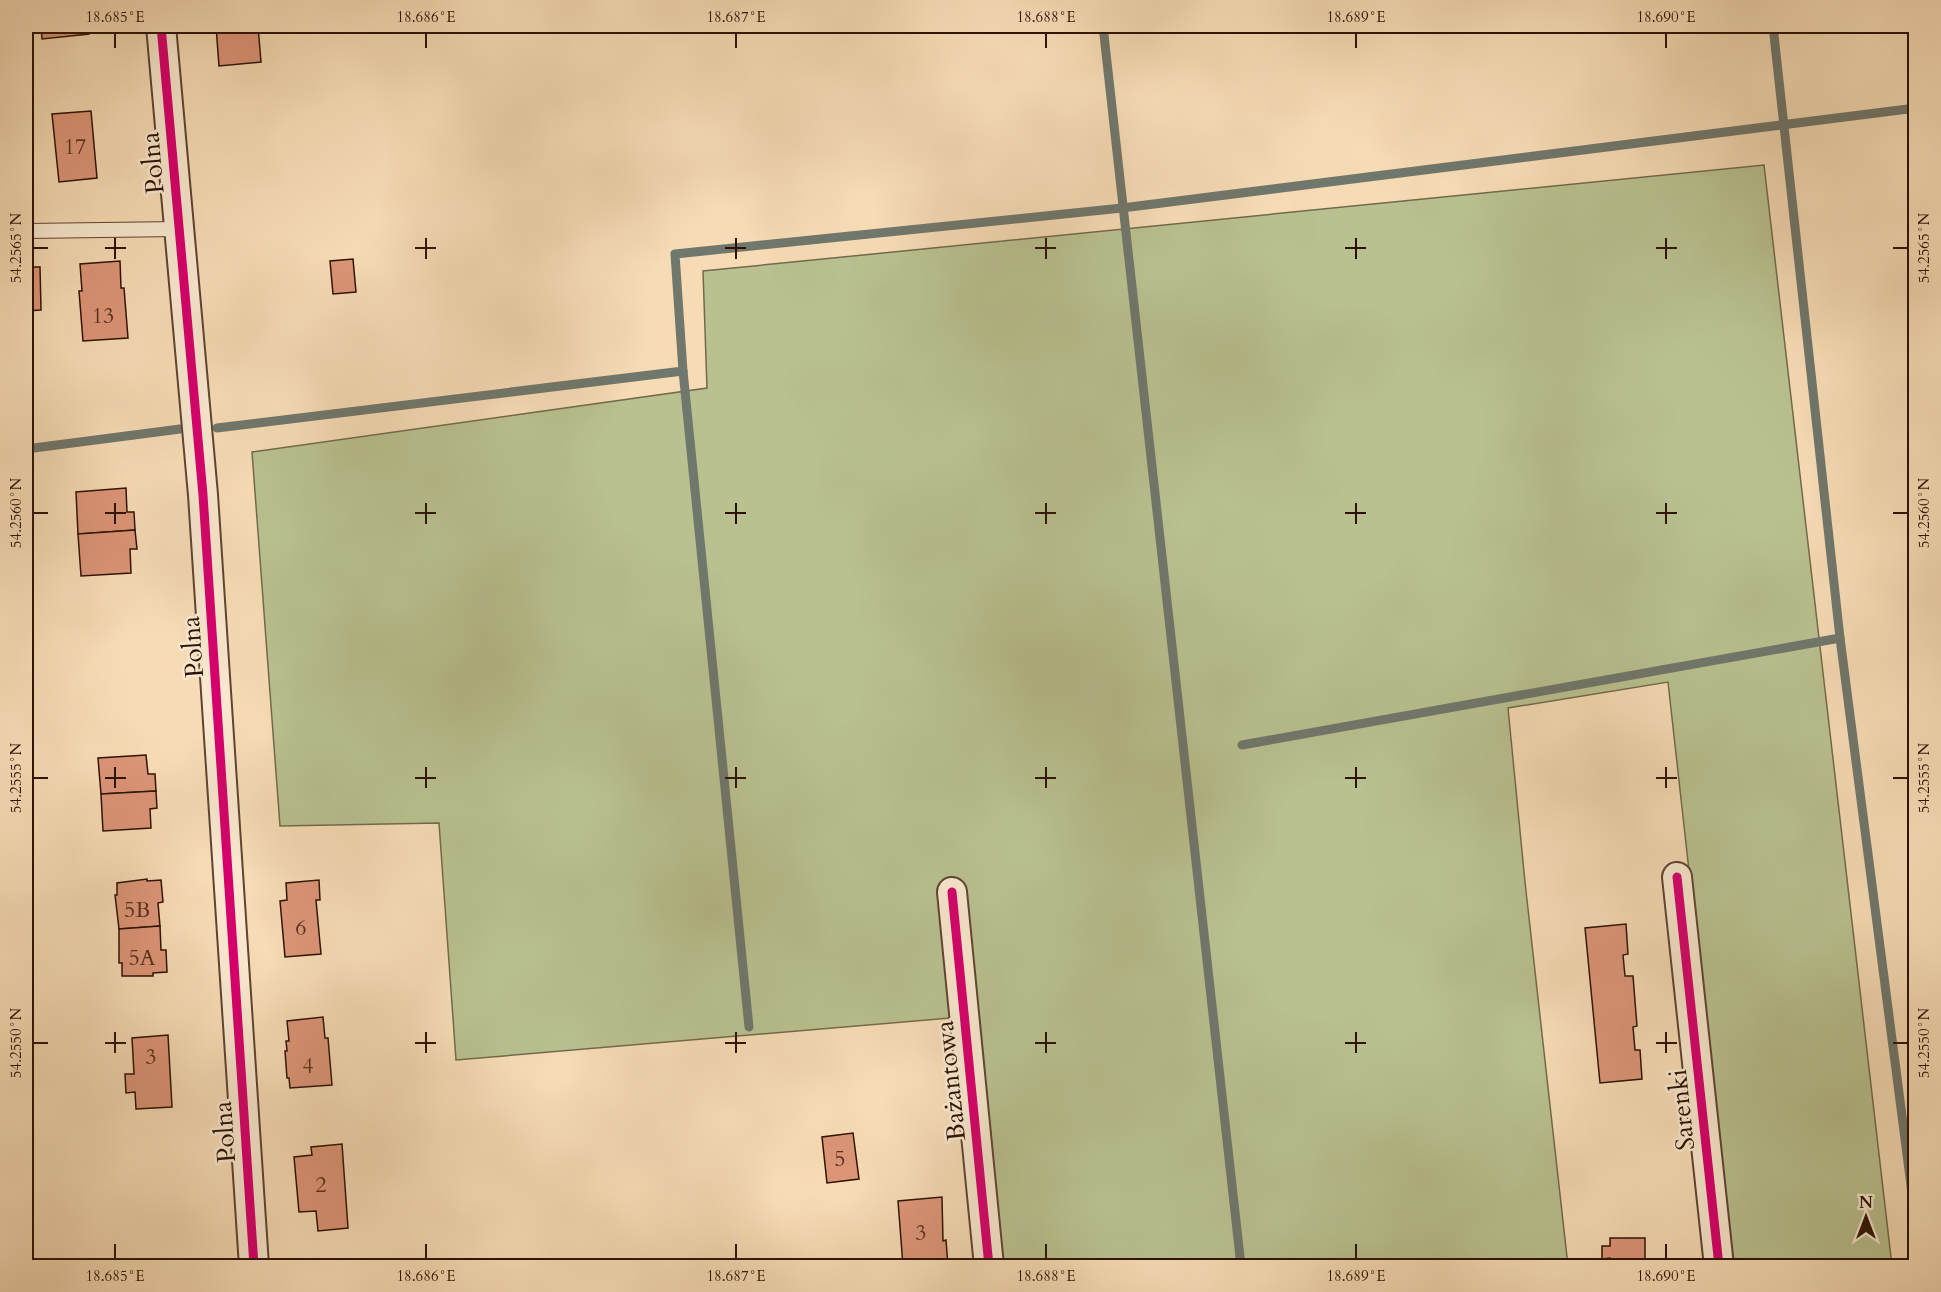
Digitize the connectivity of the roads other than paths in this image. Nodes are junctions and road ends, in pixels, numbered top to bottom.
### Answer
1 (161, 26) edge
2 (179, 229) junction
3 (26, 231) edge
4 (1677, 877) dead end
5 (952, 892) dead end
6 (254, 1266) edge
7 (989, 1266) edge
8 (1719, 1266) edge

1 - 2 street, Polna
2 - 3 lane
2 - 6 street, Polna
4 - 8 street, Sarenki
5 - 7 street, Bażantowa

